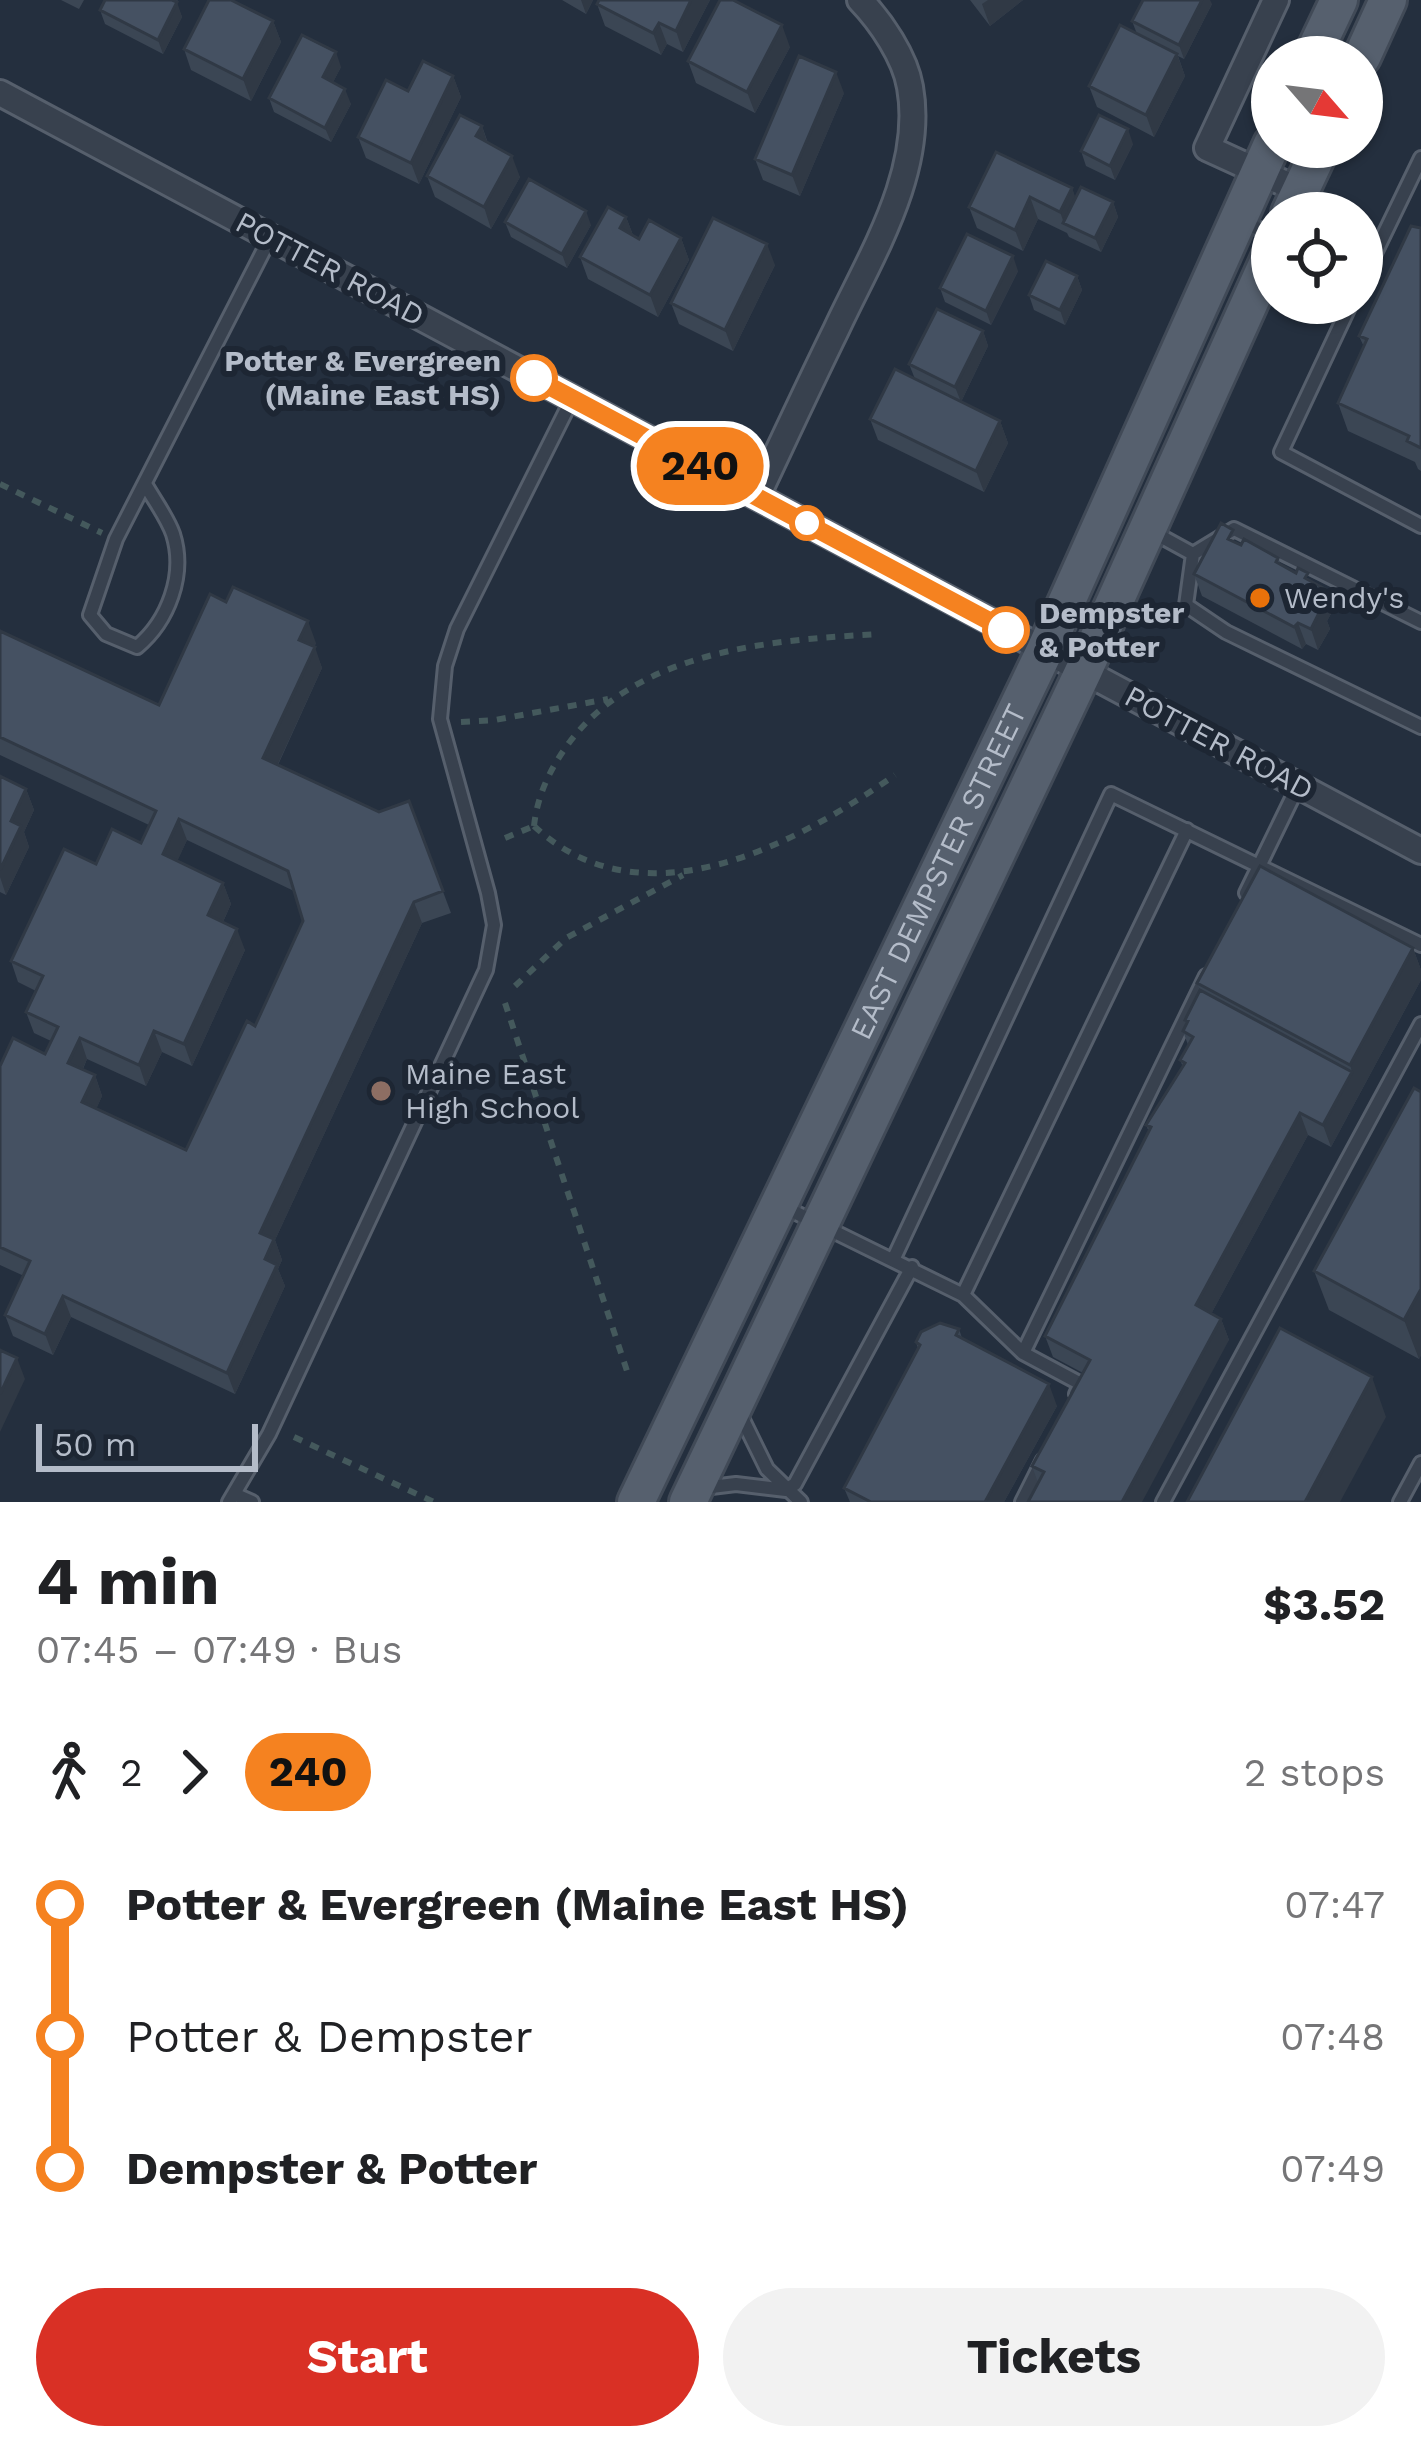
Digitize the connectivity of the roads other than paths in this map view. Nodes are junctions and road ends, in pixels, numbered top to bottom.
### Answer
1 (860, 0) edge
2 (1276, 0) edge
3 (1339, 0) edge
4 (1388, 0) edge
5 (1259, 36) edge
6 (1322, 36) edge
7 (1372, 36) edge
8 (1251, 54) edge
9 (0, 93) edge
10 (1251, 156) edge
11 (1421, 158) edge
12 (1260, 168) edge
13 (1238, 218) junction
14 (1251, 225) edge
15 (1383, 235) edge
16 (270, 237) junction
17 (1251, 299) edge
18 (1341, 324) edge
19 (572, 398) junction
20 (145, 484) junction
21 (757, 496) junction
22 (1421, 526) edge
23 (1147, 529) junction
24 (1192, 554) junction
25 (1421, 622) edge
26 (1045, 650) junction
27 (1084, 670) junction
28 (1421, 727) edge
29 (1298, 786) junction
30 (1187, 830) junction
31 (1421, 851) edge
32 (1260, 866) junction
33 (1239, 908) edge
34 (1421, 945) edge
35 (1208, 971) edge
36 (1421, 1024) edge
37 (779, 1204) junction
38 (818, 1223) junction
39 (894, 1258) junction
40 (912, 1267) junction
41 (963, 1295) junction
42 (1024, 1353) junction
43 (1072, 1402) edge
44 (734, 1404) junction
45 (1053, 1439) edge
46 (1421, 1463) edge
47 (786, 1490) junction
48 (691, 1496) edge
49 (231, 1498) edge
50 (252, 1502) edge
51 (636, 1502) edge
52 (801, 1502) edge
53 (1022, 1502) edge
54 (1162, 1502) edge
55 (1400, 1502) edge

1 - 21 street
2 - 5 street
3 - 6 main road
4 - 7 main road
8 - 10 street
9 - 16 street, POTTER ROAD
11 - 15 lane
12 - 13 main road, EAST DEMPSTER STREET
13 - 14 lane
13 - 26 main road, EAST DEMPSTER STREET
16 - 19 street, POTTER ROAD
16 - 20 lane
17 - 23 main road, EAST DEMPSTER STREET
18 - 22 lane
19 - 21 street, POTTER ROAD
19 - 49 lane
20 - 20 lane
21 - 26 street, POTTER ROAD
23 - 24 lane
23 - 27 main road, EAST DEMPSTER STREET
24 - 25 lane
24 - 28 lane
26 - 27 street, POTTER ROAD
26 - 37 main road, EAST DEMPSTER STREET
27 - 29 street, POTTER ROAD
27 - 38 main road, EAST DEMPSTER STREET
29 - 31 street, POTTER ROAD
29 - 32 lane
30 - 32 lane
30 - 39 lane
30 - 41 lane
32 - 33 lane
32 - 34 lane
35 - 42 lane
36 - 54 lane
37 - 38 lane
37 - 51 main road, EAST DEMPSTER STREET
38 - 39 lane
38 - 44 main road, EAST DEMPSTER STREET
39 - 40 lane
40 - 41 lane
40 - 47 lane
41 - 42 lane
42 - 43 lane
44 - 47 lane
44 - 48 main road, EAST DEMPSTER STREET
45 - 53 lane
46 - 55 lane
47 - 48 lane
47 - 52 lane
49 - 50 lane

